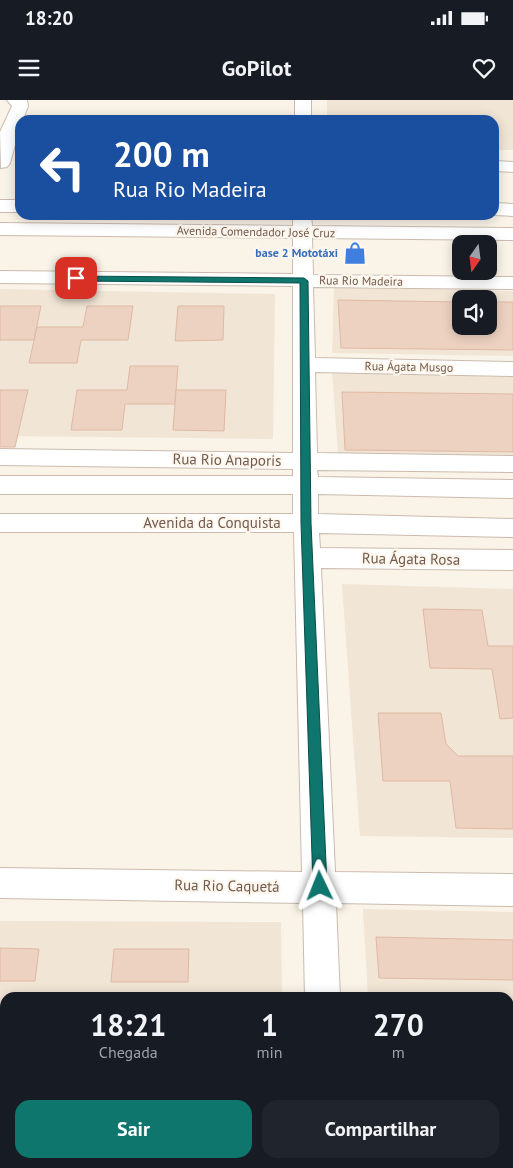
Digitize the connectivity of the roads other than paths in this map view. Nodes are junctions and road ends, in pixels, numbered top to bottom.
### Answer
1 (15, 100) edge
2 (303, 100) edge
3 (15, 115) edge
4 (15, 115) edge
5 (303, 115) edge
6 (3, 137) edge
7 (0, 163) edge
8 (15, 163) edge
9 (499, 166) edge
10 (513, 166) edge
11 (0, 206) edge
12 (15, 206) edge
13 (499, 210) edge
14 (513, 210) edge
15 (302, 224) edge
16 (0, 229) edge
17 (513, 234) edge
18 (0, 277) edge
19 (304, 281) junction
20 (513, 283) edge
21 (305, 365) junction
22 (513, 369) edge
23 (0, 458) edge
24 (513, 464) edge
25 (306, 473) junction
26 (0, 485) edge
27 (513, 489) edge
28 (0, 523) edge
29 (306, 523) junction
30 (513, 528) edge
31 (308, 558) junction
32 (513, 560) edge
33 (0, 884) edge
34 (320, 886) junction
35 (513, 890) edge
36 (323, 992) edge

1 - 4 street
2 - 5 street
3 - 6 street
6 - 7 street
7 - 8 street
9 - 10 street
11 - 12 street
13 - 14 street
15 - 16 street, Avenida Comendador José Cruz
15 - 17 street, Avenida Comendador José Cruz
15 - 19 street
18 - 19 street, Rua Rio Madeira
19 - 20 street, Rua Rio Madeira
19 - 21 street
21 - 22 street, Rua Ágata Musgo
21 - 25 street
23 - 25 street, Rua Rio Anaporis
24 - 25 street, Rua Rio Anaporis
25 - 26 street
25 - 27 street
25 - 29 street
28 - 29 street, Avenida da Conquista
29 - 30 street, Avenida da Conquista
29 - 31 street
31 - 32 street, Rua Ágata Rosa
31 - 34 street
33 - 34 street, Rua Rio Caquetá
34 - 35 street, Rua Rio Caquetá
34 - 36 street

